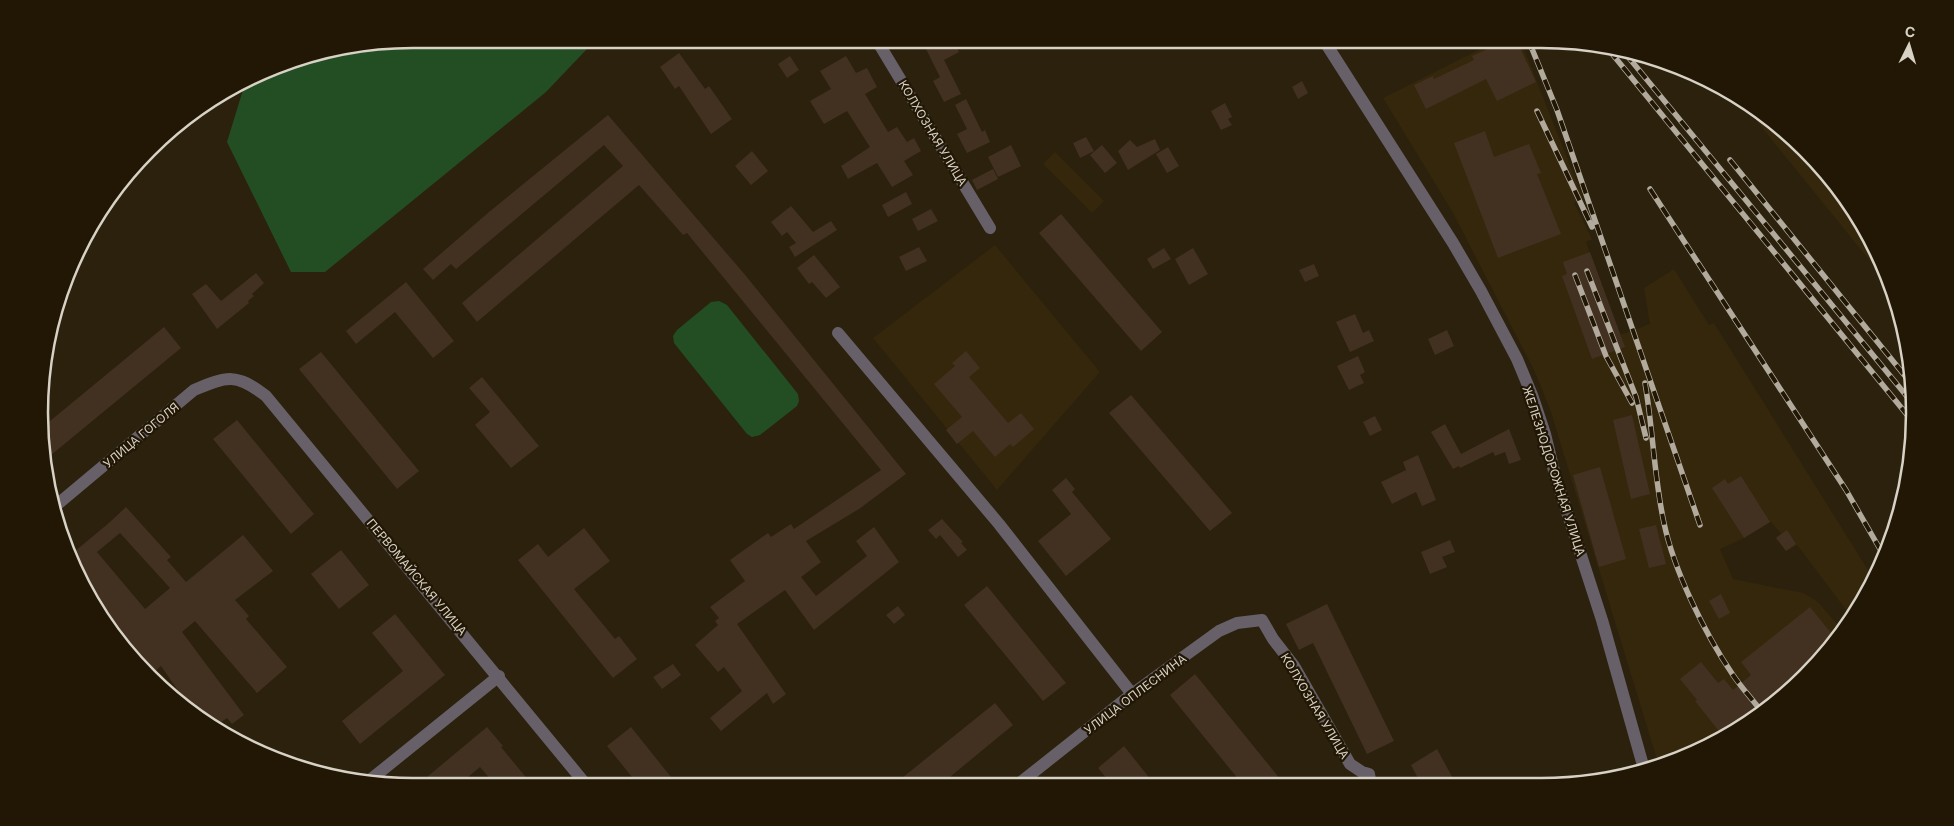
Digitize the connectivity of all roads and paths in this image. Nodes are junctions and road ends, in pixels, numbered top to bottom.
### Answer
1 (881, 47) edge
2 (1328, 47) edge
3 (990, 228) dead end
4 (838, 333) dead end
5 (237, 378) joint
6 (59, 503) edge
7 (1262, 620) joint
8 (499, 676) junction
9 (1132, 694) junction
10 (1643, 764) edge
11 (375, 776) edge
12 (581, 778) edge
13 (1026, 778) edge
14 (1370, 778) edge

1 - 3 street, КОЛХОЗНАЯ УЛИЦА
2 - 10 street, ЖЕЛЕЗНОДОРОЖНАЯ УЛИЦА
4 - 9 street
5 - 6 street, УЛИЦА ГОГОЛЯ
5 - 8 street, ПЕРВОМАЙСКАЯ УЛИЦА
7 - 9 street, УЛИЦА ОПЛЕСНИНА
7 - 14 street, КОЛХОЗНАЯ УЛИЦА
8 - 11 street
8 - 12 street, ПЕРВОМАЙСКАЯ УЛИЦА
9 - 13 street, УЛИЦА ОПЛЕСНИНА

